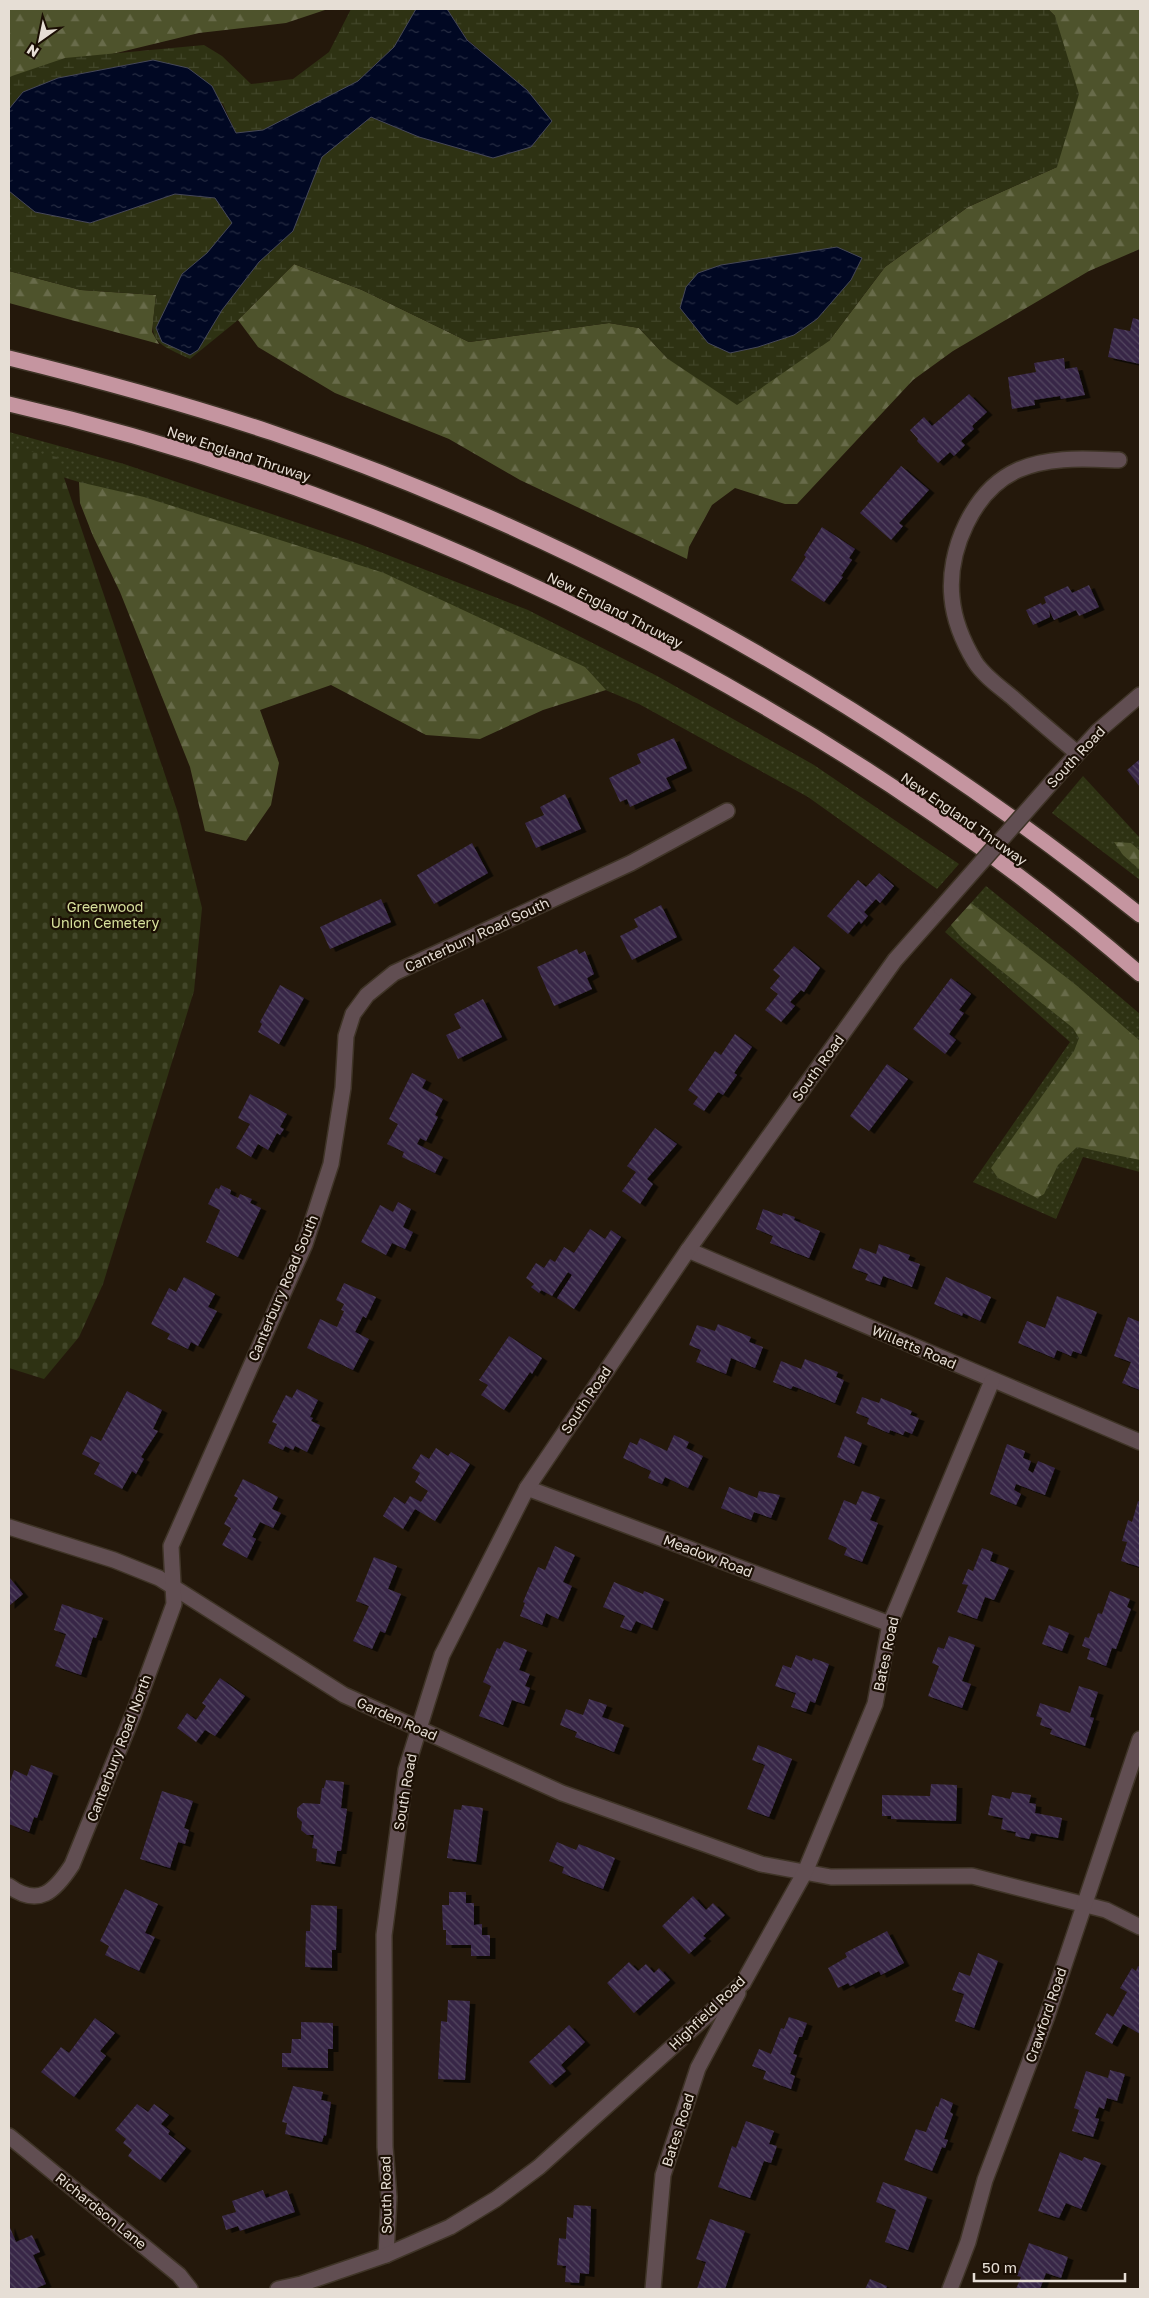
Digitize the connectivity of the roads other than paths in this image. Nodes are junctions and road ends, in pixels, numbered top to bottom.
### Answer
1 (9, 348) edge
2 (9, 358) edge
3 (133, 390) junction
4 (9, 404) edge
5 (1119, 460) dead end
6 (1140, 695) edge
7 (1077, 753) junction
8 (727, 811) dead end
9 (1140, 915) edge
10 (1140, 974) edge
11 (688, 1250) junction
12 (992, 1381) junction
13 (1140, 1442) edge
14 (527, 1488) junction
15 (9, 1526) edge
16 (175, 1588) junction
17 (890, 1624) junction
18 (419, 1728) junction
19 (1140, 1739) edge
20 (804, 1872) junction
21 (9, 1886) edge
22 (1084, 1904) junction
23 (1140, 1928) edge
24 (743, 1983) junction
25 (9, 2136) edge
26 (386, 2255) junction
27 (300, 2287) edge
28 (190, 2289) edge
29 (278, 2289) edge
30 (653, 2289) edge
31 (950, 2289) edge

1 - 3 highway
2 - 3 highway, New England Thruway
3 - 9 highway, New England Thruway
4 - 10 highway, New England Thruway
5 - 7 street
6 - 7 street, South Road
7 - 11 street, South Road, bridge
8 - 16 street, Canterbury Road South
11 - 12 street, Willetts Road
11 - 14 street, South Road
12 - 13 street, Willetts Road
12 - 17 street, Bates Road
14 - 17 street, Meadow Road
14 - 18 street, South Road
15 - 16 street, Garden Road
16 - 18 street, Garden Road
16 - 21 street, Canterbury Road North
17 - 20 street, Bates Road
18 - 20 street, Garden Road
18 - 26 street, South Road
19 - 22 street, Crawford Road
20 - 22 street
20 - 24 street, Highfield Road
22 - 23 street
22 - 31 street, Crawford Road
24 - 26 street, Highfield Road
24 - 30 street, Bates Road
25 - 28 street, Richardson Lane
26 - 27 street, Highfield Road
27 - 29 street, Highfield Road

